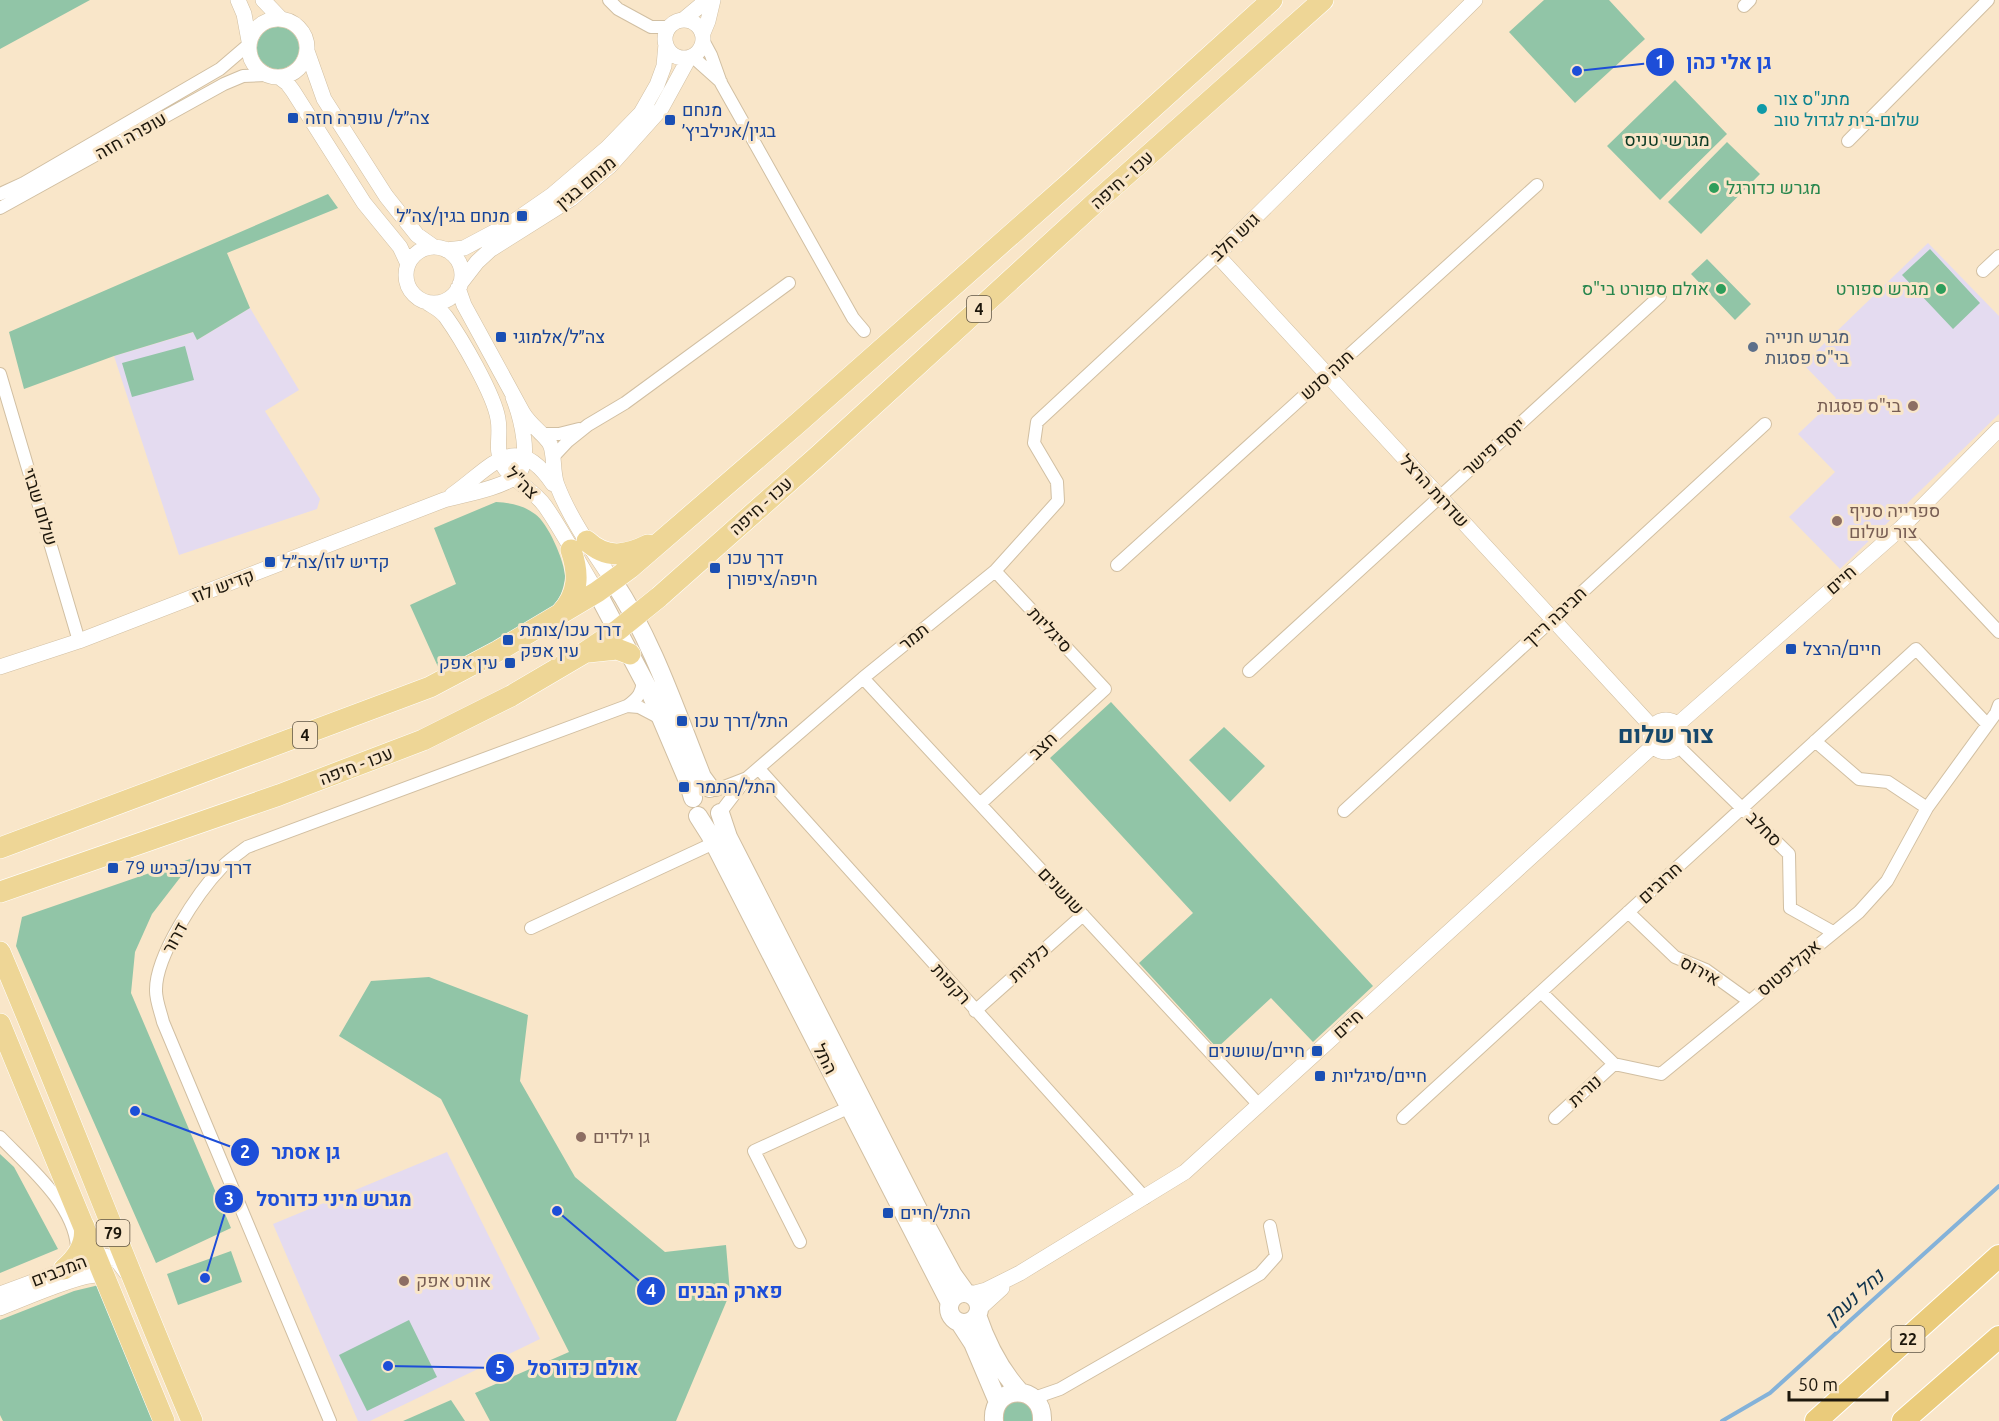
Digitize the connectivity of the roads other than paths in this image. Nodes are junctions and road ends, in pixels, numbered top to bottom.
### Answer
1 (238, 0) edge
2 (263, 0) edge
3 (609, 0) edge
4 (707, 0) edge
5 (713, 0) edge
6 (1272, 0) edge
7 (1323, 0) edge
8 (1475, 0) edge
9 (1988, 0) edge
10 (280, 19) junction
11 (683, 20) junction
12 (669, 27) junction
13 (703, 38) junction
14 (249, 43) junction
15 (666, 44) junction
16 (307, 51) junction
17 (691, 58) junction
18 (273, 76) junction
19 (722, 83) junction
20 (1848, 141) dead end
21 (1537, 185) dead end
22 (0, 194) edge
23 (0, 208) edge
24 (440, 249) junction
25 (1217, 255) junction
26 (1999, 256) edge
27 (408, 264) junction
28 (1983, 271) dead end
29 (789, 283) dead end
30 (459, 286) junction
31 (1660, 296) dead end
32 (428, 303) junction
33 (864, 331) dead end
34 (0, 374) edge
35 (1327, 375) junction
36 (513, 397) junction
37 (1766, 423) dead end
38 (588, 425) junction
39 (1999, 429) edge
40 (540, 434) junction
41 (524, 457) junction
42 (500, 458) junction
43 (552, 458) junction
44 (515, 478) junction
45 (1057, 482) joint
46 (1440, 497) junction
47 (444, 500) junction
48 (564, 501) junction
49 (1901, 528) junction
50 (674, 530) junction
51 (579, 546) junction
52 (1117, 565) dead end
53 (995, 571) junction
54 (605, 587) junction
55 (557, 617) junction
56 (1553, 619) junction
57 (626, 623) junction
58 (1999, 632) edge
59 (79, 641) junction
60 (584, 653) junction
61 (630, 654) junction
62 (0, 666) edge
63 (1249, 671) dead end
64 (642, 677) junction
65 (863, 678) junction
66 (1105, 689) joint
67 (1999, 705) edge
68 (627, 706) junction
69 (660, 718) junction
70 (1987, 724) junction
71 (1677, 725) junction
72 (1652, 727) junction
73 (1815, 741) junction
74 (1653, 746) junction
75 (1678, 746) junction
76 (759, 769) junction
77 (747, 778) junction
78 (713, 789) junction
79 (693, 798) junction
80 (980, 804) junction
81 (1927, 807) junction
82 (1742, 808) junction
83 (722, 811) junction
84 (1344, 811) dead end
85 (698, 816) junction
86 (714, 843) junction
87 (0, 848) edge
88 (31, 881) junction
89 (0, 892) edge
90 (0, 907) edge
91 (1628, 912) junction
92 (1083, 915) junction
93 (531, 928) dead end
94 (1833, 932) junction
95 (0, 952) edge
96 (1541, 992) junction
97 (1749, 1001) junction
98 (975, 1011) junction
99 (0, 1024) edge
100 (1614, 1064) junction
101 (1258, 1105) junction
102 (850, 1107) junction
103 (1402, 1118) dead end
104 (1555, 1118) dead end
105 (873, 1119) junction
106 (0, 1137) edge
107 (1145, 1198) junction
108 (84, 1225) junction
109 (1270, 1226) dead end
110 (800, 1242) dead end
111 (1999, 1256) edge
112 (70, 1263) junction
113 (100, 1267) junction
114 (136, 1290) junction
115 (0, 1294) edge
116 (950, 1303) junction
117 (973, 1303) junction
118 (0, 1308) edge
119 (960, 1323) junction
120 (1999, 1337) edge
121 (1034, 1406) edge
122 (994, 1416) edge
123 (164, 1421) edge
124 (192, 1421) edge
125 (330, 1421) edge
126 (1816, 1421) edge
127 (1904, 1421) edge

1 - 14 street
2 - 10 street
3 - 12 street
4 - 11 street
5 - 13 street
6 - 50 highway, עכו - חיפה / 4
7 - 57 highway, עכו - חיפה / 4
8 - 25 street, גוש חלב
9 - 20 street
10 - 14 street
10 - 16 street
11 - 12 street
11 - 13 street
12 - 15 street
13 - 17 street
13 - 19 street
14 - 18 street
14 - 22 street, עופרה חזה
15 - 17 street
15 - 24 street, מנחם בגין
16 - 18 street
16 - 24 street
17 - 19 street
17 - 30 street, מנחם בגין
18 - 23 street, עופרה חזה
18 - 27 street
19 - 33 street
21 - 35 street, חנה סנש
24 - 27 street
24 - 30 street
25 - 35 street, שדרות הרצל
25 - 45 street, גוש חלב
26 - 28 street
27 - 32 street
29 - 38 street
30 - 32 street
30 - 36 street, צה"ל
31 - 46 street, יוסף פישר
32 - 42 street, צה"ל
34 - 59 street, שלום שבזי
35 - 46 street, שדרות הרצל
35 - 52 street, חנה סנש
36 - 40 street, צה"ל
36 - 41 street
37 - 56 street, חביבה רייך
38 - 40 street
38 - 43 street
39 - 49 street, חיים
40 - 43 street, צה"ל
41 - 42 street
41 - 44 street
41 - 48 street
42 - 44 street, צה"ל
42 - 47 street, קדיש לוז
43 - 48 street, צה"ל
44 - 47 street, קדיש לוז
44 - 51 street, צה"ל
45 - 53 street, תמר
46 - 56 street, שדרות הרצל
46 - 63 street, יוסף פישר
47 - 59 street, קדיש לוז
48 - 51 street, צה"ל
49 - 58 street
49 - 71 street, חיים
50 - 51 highway
50 - 54 highway, עכו - חיפה / 4
51 - 54 street, צה"ל
51 - 55 highway
53 - 65 street, תמר
53 - 66 street, סיגליות
54 - 55 highway, עכו - חיפה / 4
54 - 57 main road, צה"ל
55 - 87 highway, עכו - חיפה / 4
56 - 72 street, שדרות הרצל
56 - 84 street, חביבה רייך
57 - 60 highway, עכו - חיפה / 4
57 - 61 main road
57 - 78 main road
59 - 62 street, קדיש לוז
60 - 61 highway
60 - 88 highway, עכו - חיפה / 4
61 - 64 main road
64 - 68 street
64 - 69 main road
65 - 76 street, תמר
65 - 80 street, שושנים
66 - 80 street, חצב
67 - 70 street, אקליפטוס
68 - 69 street
68 - 125 street, דרור
69 - 79 main road
70 - 73 street, חרובים
70 - 81 street, אקליפטוס
71 - 72 street
71 - 75 street
72 - 74 street
73 - 81 street
73 - 82 street, חרובים
74 - 75 street
74 - 101 street, חיים
75 - 82 street
76 - 77 street, תמר
76 - 98 street, רקפות
77 - 78 street, תמר
77 - 83 street, תמר
78 - 79 main road
78 - 83 main road
79 - 85 main road
80 - 92 street, שושנים
81 - 94 street, אקליפטוס
82 - 91 street, חרובים
82 - 94 street, סחלב
83 - 85 main road
83 - 105 main road, התל
85 - 86 main road, התל
86 - 93 street
86 - 102 main road, התל
88 - 89 highway, עכו - חיפה / 4
88 - 90 highway
91 - 96 street, חרובים
91 - 97 street, אירוס
92 - 98 street, כלניות
92 - 101 street, שושנים
94 - 97 street, אקליפטוס
95 - 114 highway, 79
96 - 100 street
96 - 103 street, חרובים
97 - 100 street, אקליפטוס
98 - 107 street, רקפות
99 - 108 highway, 79
100 - 104 street, נורית
101 - 107 street, חיים
102 - 105 street
102 - 110 street
102 - 116 main road, התל
105 - 117 main road, התל
106 - 112 street
107 - 117 street, חיים
108 - 112 highway
108 - 113 highway, 79
109 - 121 street
111 - 126 highway, 22
112 - 113 street, המכבים
112 - 115 street, המכבים
113 - 114 street, המכבים
113 - 118 street, המכבים
113 - 123 highway, 79
114 - 124 highway, 79
116 - 117 main road
116 - 119 main road
117 - 119 main road
117 - 121 main road, התל
119 - 122 main road
120 - 127 highway
121 - 122 main road

